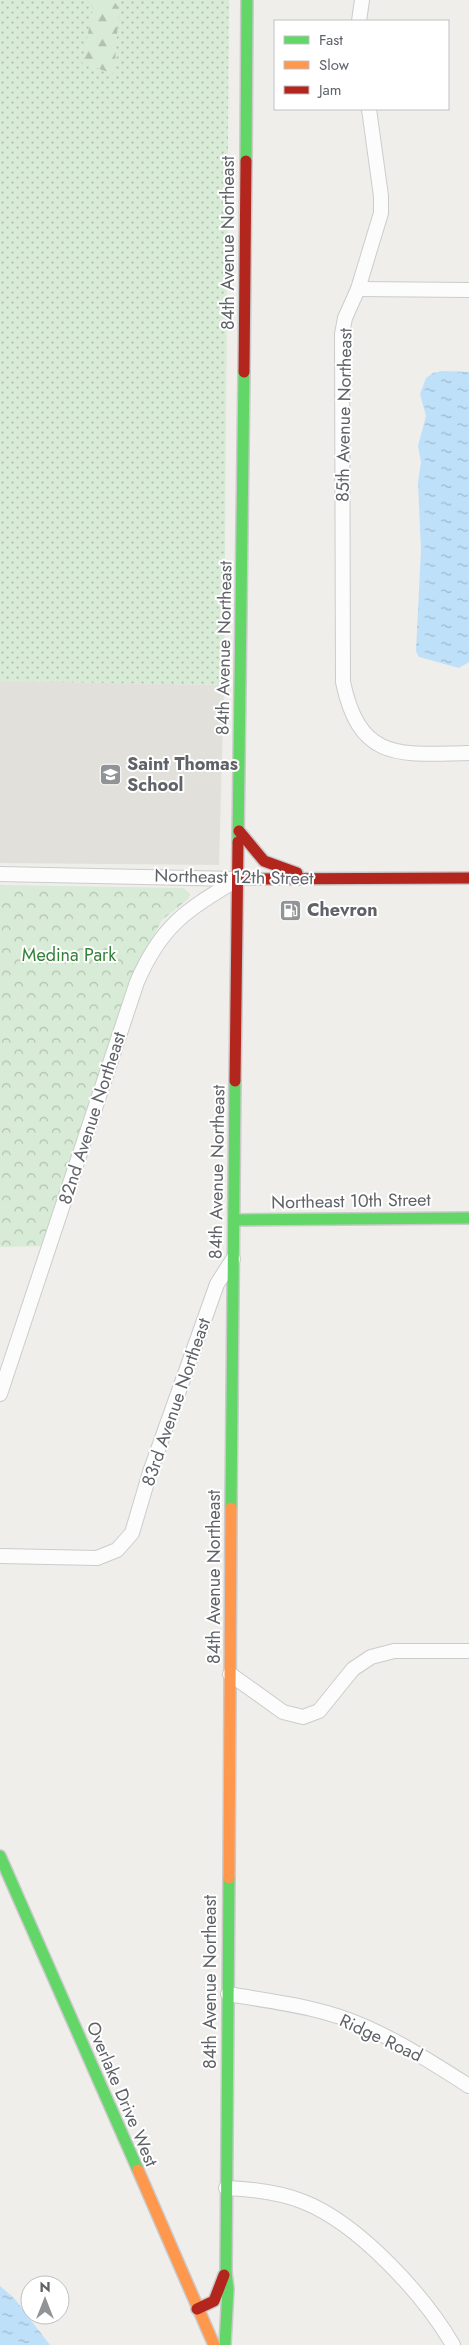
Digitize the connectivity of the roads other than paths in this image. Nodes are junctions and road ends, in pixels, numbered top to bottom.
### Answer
1 (247, 0) edge
2 (362, 0) edge
3 (359, 20) edge
4 (370, 110) edge
5 (358, 289) junction
6 (469, 290) edge
7 (469, 753) edge
8 (239, 831) junction
9 (0, 874) edge
10 (178, 877) junction
11 (310, 878) junction
12 (469, 878) edge
13 (238, 879) junction
14 (194, 907) junction
15 (469, 1218) edge
16 (234, 1220) junction
17 (233, 1259) junction
18 (0, 1394) edge
19 (0, 1556) edge
20 (469, 1651) edge
21 (230, 1674) junction
22 (0, 1856) edge
23 (228, 1994) junction
24 (469, 2086) edge
25 (226, 2188) junction
26 (226, 2272) junction
27 (196, 2309) junction
28 (214, 2345) edge
29 (225, 2345) edge
30 (453, 2345) edge

1 - 8 main road, 84th Avenue Northeast
2 - 3 street
4 - 5 street, 85th Avenue Northeast
5 - 6 street
5 - 7 street, 85th Avenue Northeast
8 - 11 main road
8 - 13 main road, 84th Avenue Northeast
9 - 10 street, Northeast 12th Street
10 - 13 street, Northeast 12th Street
10 - 14 street
11 - 12 main road, Northeast 12th Street
11 - 13 main road, Northeast 12th Street
13 - 14 street, 82nd Avenue Northeast
13 - 16 main road, 84th Avenue Northeast
14 - 18 street, 82nd Avenue Northeast
15 - 16 main road, Northeast 10th Street
16 - 17 main road, 84th Avenue Northeast
17 - 19 street, 83rd Avenue Northeast
17 - 21 main road, 84th Avenue Northeast
20 - 21 street
21 - 23 main road, 84th Avenue Northeast
22 - 27 main road, Overlake Drive West
23 - 24 street, Ridge Road
23 - 25 main road, 84th Avenue Northeast
25 - 26 main road, 84th Avenue Northeast
25 - 30 street
26 - 27 main road
26 - 29 main road, 84th Avenue Northeast
27 - 28 main road, Overlake Drive West

